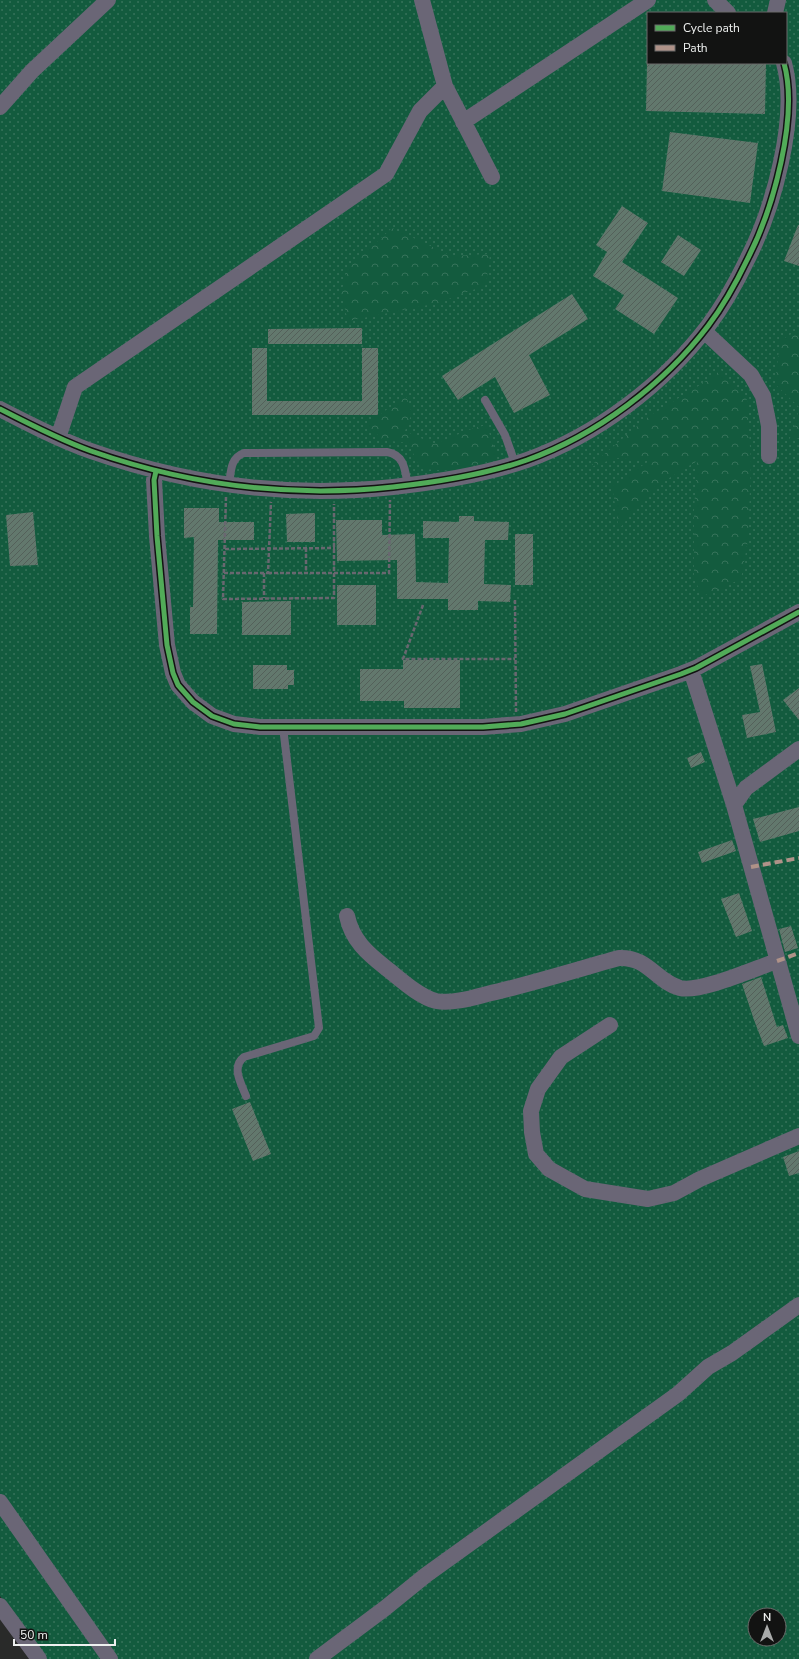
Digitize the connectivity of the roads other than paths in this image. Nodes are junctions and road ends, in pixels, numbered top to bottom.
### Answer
1 (108, 0) edge
2 (422, 0) edge
3 (648, 0) edge
4 (715, 0) edge
5 (778, 0) edge
6 (727, 12) edge
7 (776, 12) edge
8 (784, 64) edge
9 (446, 86) junction
10 (0, 108) edge
11 (463, 122) junction
12 (492, 177) dead end
13 (704, 331) junction
14 (485, 400) dead end
15 (0, 409) edge
16 (58, 438) junction
17 (769, 456) dead end
18 (515, 463) junction
19 (156, 470) junction
20 (228, 485) junction
21 (408, 486) junction
22 (799, 612) edge
23 (691, 670) junction
24 (283, 727) junction
25 (799, 749) edge
26 (734, 805) junction
27 (348, 916) dead end
28 (777, 961) junction
29 (610, 1025) dead end
30 (799, 1036) edge
31 (246, 1096) dead end
32 (799, 1136) edge
33 (799, 1305) edge
34 (0, 1502) edge
35 (0, 1606) edge
36 (38, 1659) edge
37 (110, 1659) edge
38 (317, 1659) edge

1 - 10 street
2 - 9 street
3 - 11 street
4 - 6 street
5 - 7 street
8 - 13 street
9 - 11 street
9 - 16 street
11 - 12 street
13 - 17 street
13 - 18 street
14 - 18 lane
15 - 16 street
16 - 19 street
18 - 21 street
19 - 20 street
19 - 24 street
20 - 21 street
20 - 21 lane
22 - 23 street
23 - 24 street
23 - 26 street
24 - 31 lane
25 - 26 street
26 - 28 street
27 - 28 street
28 - 30 street
29 - 32 street
33 - 38 street
34 - 37 street
35 - 36 street

